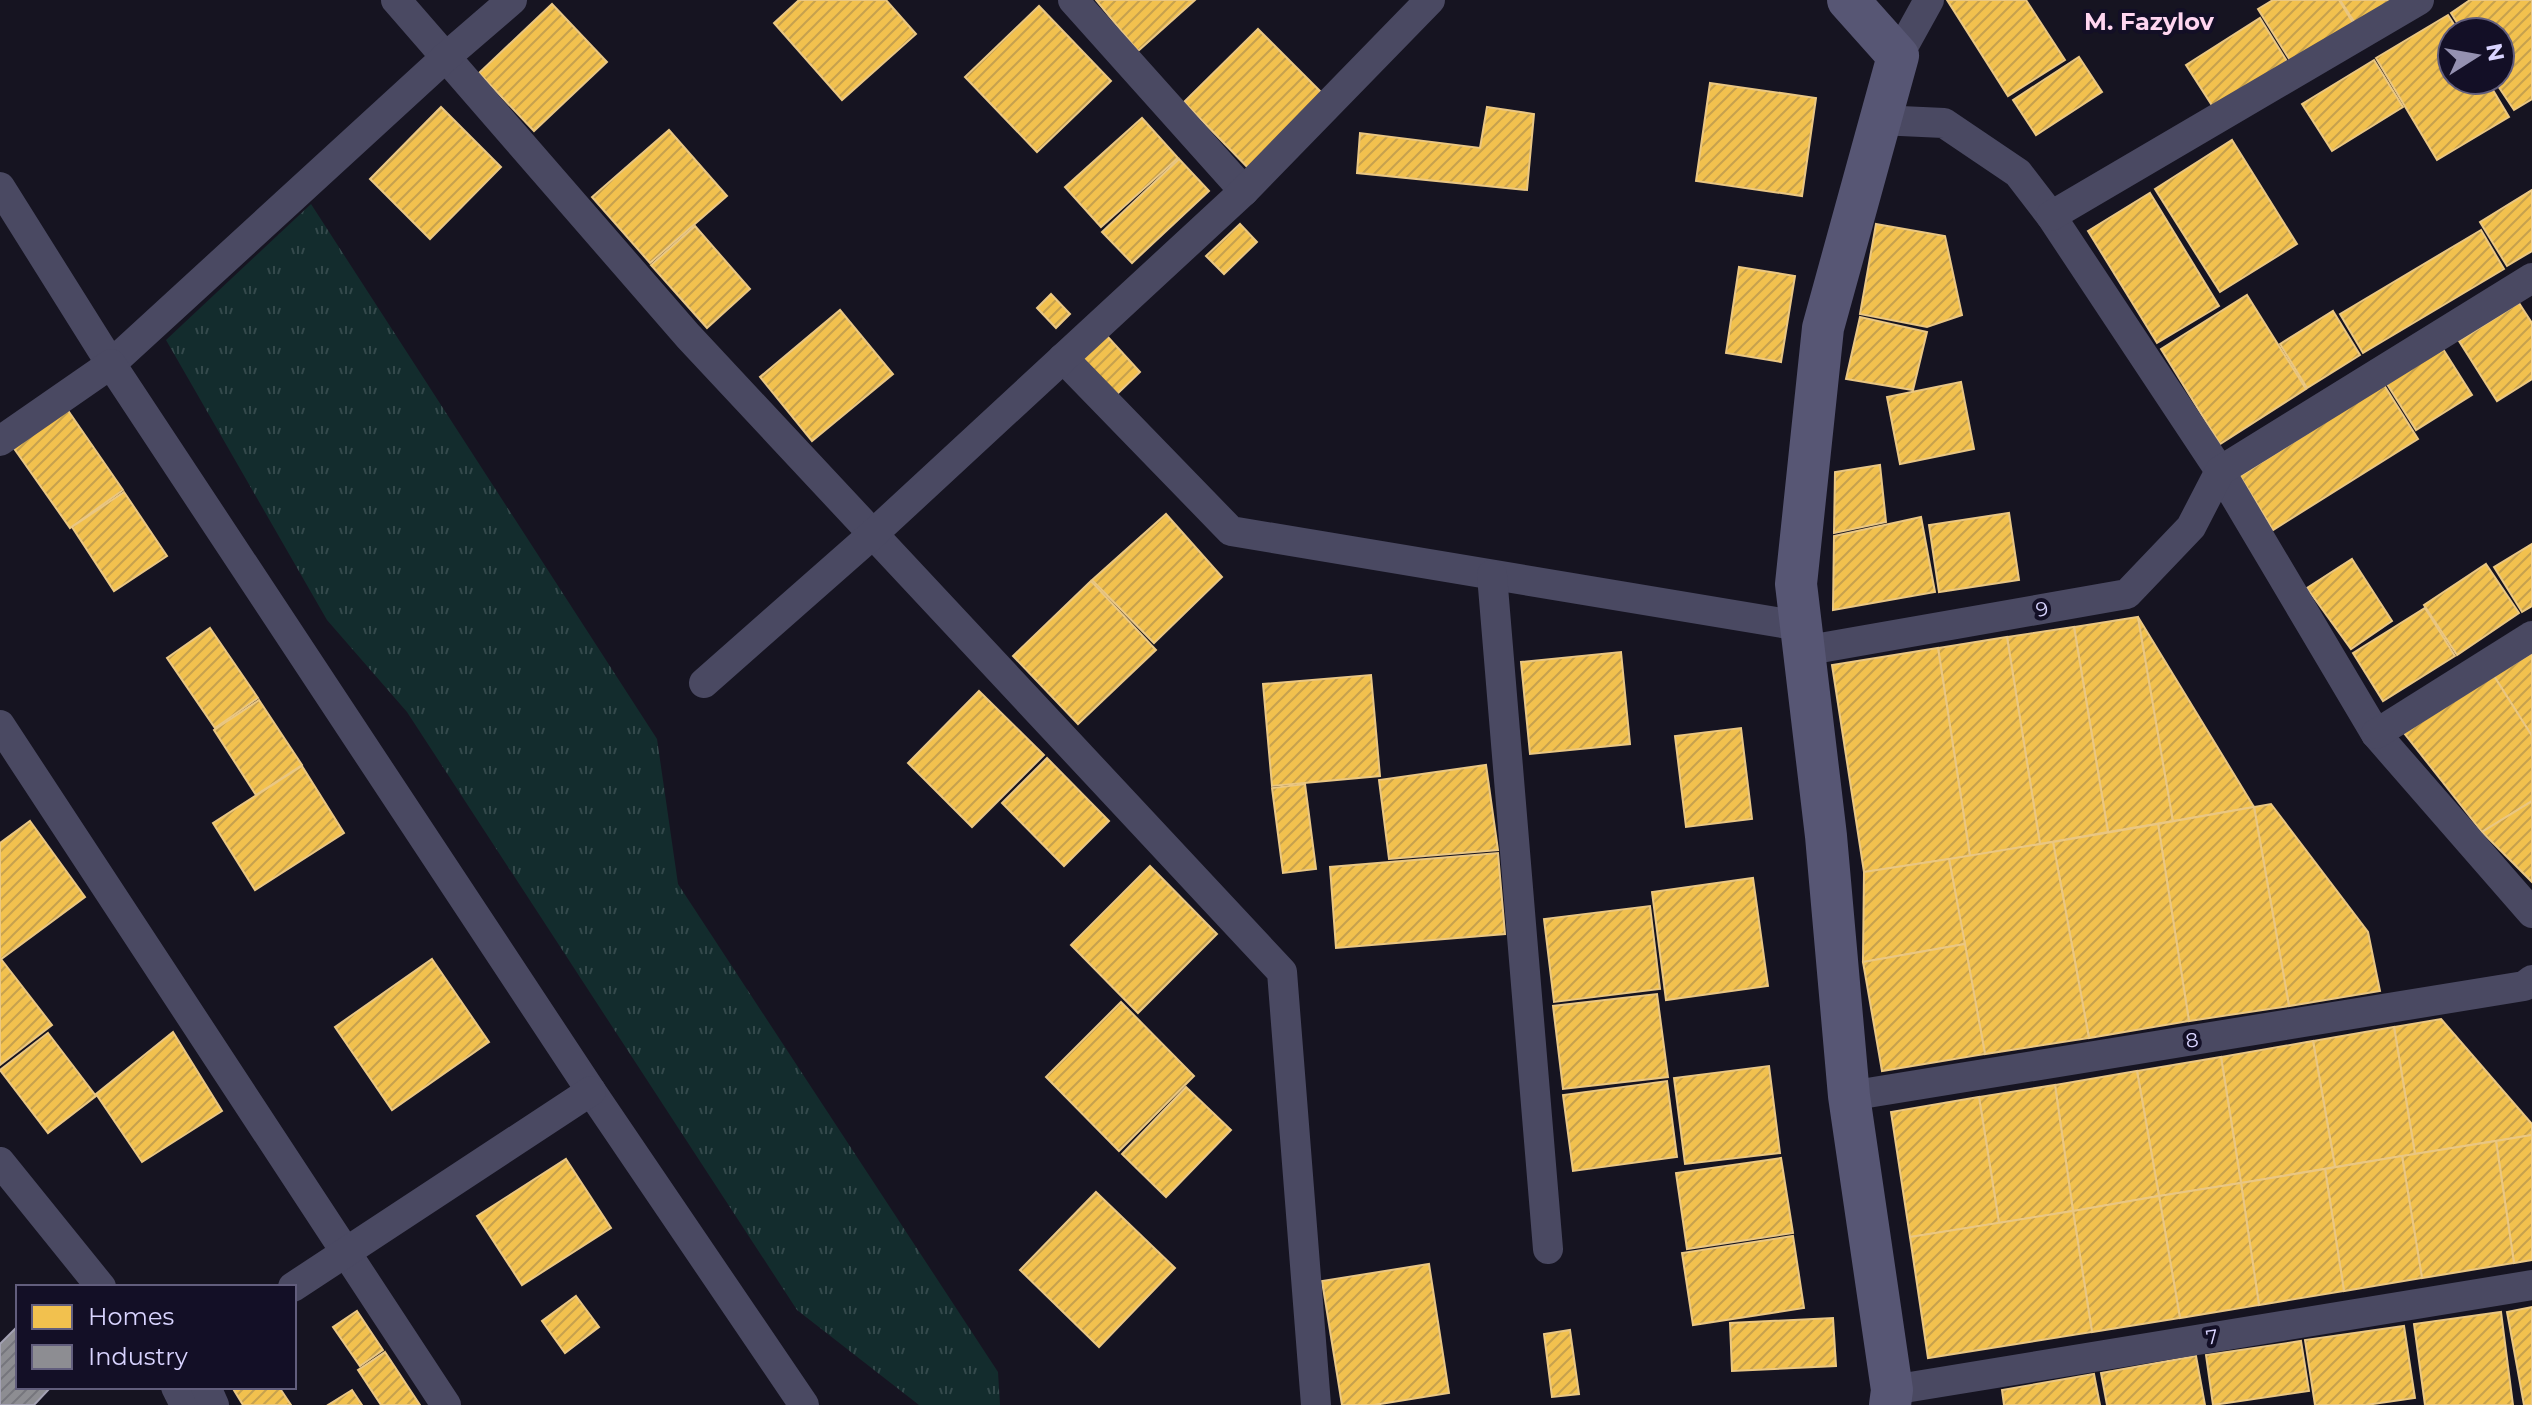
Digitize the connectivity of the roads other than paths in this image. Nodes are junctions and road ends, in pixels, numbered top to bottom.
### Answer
1 (396, 0) edge
2 (512, 0) edge
3 (1073, 0) edge
4 (1848, 0) edge
5 (1929, 0) edge
6 (2419, 0) edge
7 (1422, 3) edge
8 (447, 56) junction
9 (1898, 56) junction
10 (1879, 120) junction
11 (0, 187) edge
12 (1244, 191) junction
13 (2051, 216) junction
14 (2532, 278) edge
15 (1063, 358) junction
16 (111, 364) junction
17 (0, 441) edge
18 (2220, 471) junction
19 (873, 534) junction
20 (1492, 575) junction
21 (2532, 636) edge
22 (1802, 638) junction
23 (704, 683) dead end
24 (0, 725) edge
25 (2376, 734) junction
26 (2532, 913) edge
27 (2532, 980) edge
28 (591, 1091) junction
29 (1849, 1096) junction
30 (0, 1162) edge
31 (1548, 1249) dead end
32 (345, 1252) junction
33 (99, 1285) edge
34 (296, 1285) edge
35 (2532, 1285) edge
36 (1891, 1398) edge
37 (446, 1405) edge
38 (804, 1405) edge
39 (1316, 1405) edge

1 - 8 street
2 - 8 street
3 - 12 street
4 - 9 street
5 - 9 street
6 - 13 street
7 - 12 street
8 - 16 street
8 - 19 street
9 - 10 street
10 - 13 street
10 - 22 street
11 - 16 street
12 - 15 street
13 - 18 street
14 - 18 street
15 - 19 street
15 - 20 street, 9
16 - 17 street
16 - 28 street
18 - 22 street, 9
18 - 25 street
19 - 23 street
19 - 39 street
20 - 22 street, 9
20 - 31 street
21 - 25 street
22 - 29 street
24 - 32 street
25 - 26 street
27 - 29 street, 8
28 - 32 street
28 - 38 street
29 - 36 street
30 - 33 street
32 - 34 street
32 - 37 street
35 - 36 street, 7

